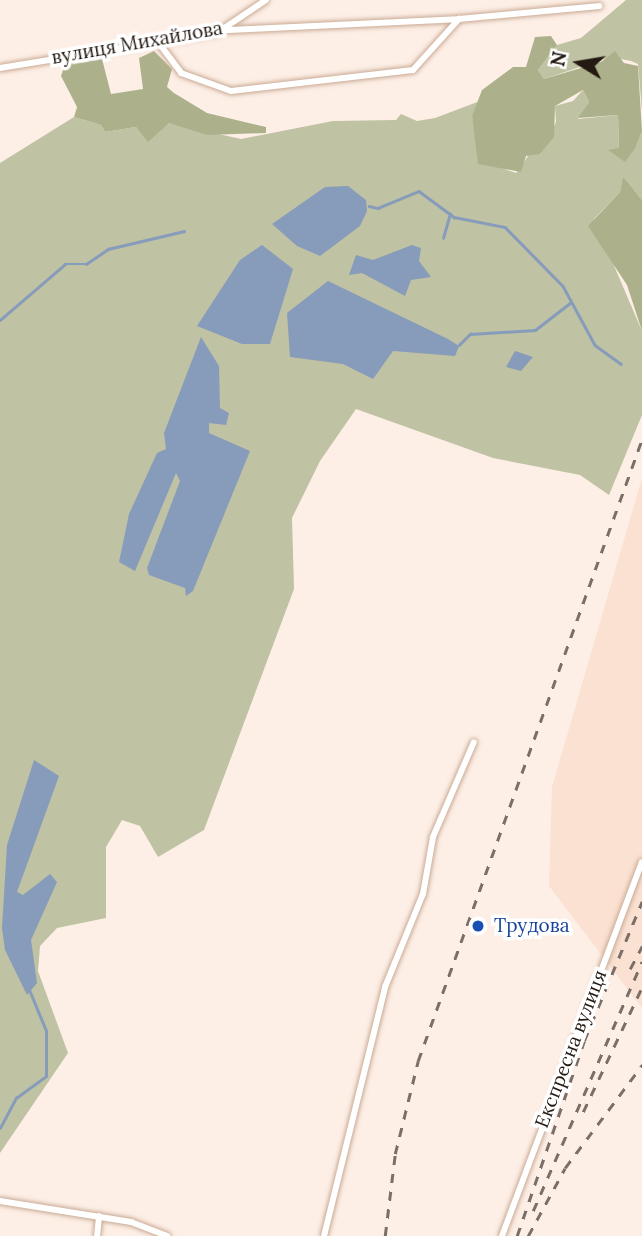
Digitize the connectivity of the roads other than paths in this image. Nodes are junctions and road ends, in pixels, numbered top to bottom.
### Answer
1 (266, 0) edge
2 (599, 6) dead end
3 (459, 19) junction
4 (225, 30) junction
5 (158, 42) junction
6 (0, 68) edge
7 (474, 742) dead end
8 (642, 862) edge
9 (0, 1201) edge
10 (99, 1216) junction
11 (97, 1236) edge
12 (167, 1236) edge
13 (324, 1236) edge
14 (502, 1236) edge

1 - 4 street, вулиця Михайлова
2 - 3 street
3 - 4 street
3 - 5 street
4 - 5 street, вулиця Михайлова
5 - 6 street, вулиця Михайлова
7 - 13 street
8 - 14 street, Експресна вулиця
9 - 10 street
10 - 11 street
10 - 12 street

